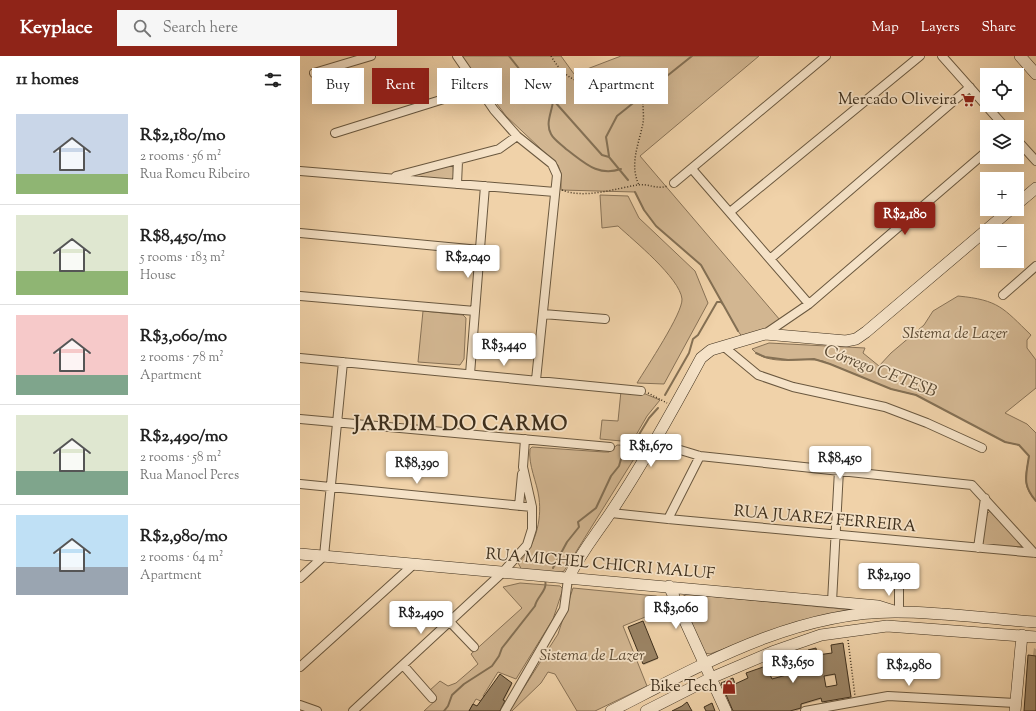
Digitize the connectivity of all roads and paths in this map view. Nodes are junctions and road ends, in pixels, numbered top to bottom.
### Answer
1 (371, 56) edge
2 (457, 56) edge
3 (551, 56) edge
4 (826, 56) edge
5 (920, 56) edge
6 (942, 56) edge
7 (1020, 56) edge
8 (331, 68) edge
9 (465, 68) edge
10 (1036, 74) edge
11 (970, 88) junction
12 (437, 101) edge
13 (490, 104) edge
14 (999, 120) edge
15 (335, 133) dead end
16 (517, 136) junction
17 (1024, 148) edge
18 (980, 157) edge
19 (458, 161) junction
20 (1036, 162) edge
21 (692, 169) junction
22 (300, 171) edge
23 (388, 178) junction
24 (556, 182) junction
25 (457, 184) junction
26 (674, 184) joint
27 (639, 185) junction
28 (485, 186) junction
29 (1036, 188) edge
30 (555, 192) junction
31 (1024, 198) edge
32 (730, 212) junction
33 (1003, 216) edge
34 (300, 233) edge
35 (480, 250) junction
36 (770, 259) junction
37 (1036, 266) edge
38 (1003, 295) dead end
39 (300, 296) edge
40 (809, 304) junction
41 (475, 311) junction
42 (543, 314) junction
43 (605, 319) dead end
44 (762, 335) junction
45 (723, 346) junction
46 (300, 358) edge
47 (342, 362) junction
48 (470, 374) junction
49 (536, 380) junction
50 (641, 391) joint
51 (668, 404) dead end
52 (300, 419) edge
53 (337, 423) junction
54 (525, 439) junction
55 (610, 447) dead end
56 (982, 448) dead end
57 (677, 449) dead end
58 (700, 456) junction
59 (523, 468) junction
60 (839, 470) junction
61 (300, 484) edge
62 (330, 487) junction
63 (985, 498) junction
64 (519, 506) junction
65 (532, 507) junction
66 (611, 513) junction
67 (668, 519) junction
68 (834, 535) junction
69 (978, 548) junction
70 (1035, 553) edge
71 (300, 554) edge
72 (324, 556) junction
73 (413, 565) junction
74 (502, 574) junction
75 (300, 578) edge
76 (568, 579) junction
77 (899, 582) dead end
78 (669, 586) junction
79 (832, 602) junction
80 (898, 612) junction
81 (450, 622) junction
82 (1036, 622) edge
83 (847, 631) junction
84 (1022, 635) junction
85 (1036, 636) edge
86 (474, 647) dead end
87 (704, 664) junction
88 (403, 665) junction
89 (300, 667) edge
90 (711, 678) junction
91 (432, 698) dead end
92 (856, 701) junction
93 (300, 705) edge
94 (1015, 707) edge
95 (358, 709) edge
96 (317, 711) edge
97 (505, 711) edge
98 (612, 711) edge
99 (646, 711) edge
100 (726, 711) edge
101 (805, 711) edge

1 - 8 street
2 - 9 street
3 - 27 path
4 - 21 street
5 - 32 street
6 - 11 street
7 - 10 street
11 - 14 street
11 - 36 street
12 - 15 street
13 - 16 street
16 - 19 street
16 - 24 street
17 - 20 street
18 - 40 street
19 - 23 street
19 - 25 street
21 - 26 street
21 - 32 street
22 - 23 street
23 - 25 street
24 - 27 path
24 - 30 street
25 - 28 street
26 - 27 path
28 - 30 street
28 - 35 street
29 - 31 street
30 - 42 street
32 - 36 street
33 - 44 street
34 - 35 street
35 - 41 street
36 - 40 street
37 - 38 street
39 - 41 street
40 - 44 street
41 - 48 street
42 - 43 street
42 - 49 street
44 - 45 street
45 - 56 street
45 - 66 street
46 - 47 street
47 - 48 street
47 - 53 street
48 - 49 street
49 - 50 street
50 - 51 path
52 - 53 street
53 - 54 street
53 - 62 street
54 - 55 street
54 - 59 street
57 - 58 street
58 - 60 street
58 - 67 street
59 - 64 street
59 - 65 street
60 - 63 street
60 - 68 street
61 - 62 street
62 - 64 street
62 - 72 street
63 - 69 street
63 - 70 street
64 - 65 street
65 - 74 street
66 - 67 street, RUA JUAREZ FERREIRA
66 - 76 street
67 - 68 street, RUA JUAREZ FERREIRA
68 - 69 street, RUA JUAREZ FERREIRA
68 - 79 street
69 - 70 street, RUA JUAREZ FERREIRA
71 - 72 street, RUA MICHEL CHICRI MALUF
72 - 73 street, RUA MICHEL CHICRI MALUF
72 - 75 street
73 - 74 street, RUA MICHEL CHICRI MALUF
73 - 89 street
74 - 76 street, RUA MICHEL CHICRI MALUF
74 - 81 street
76 - 78 street, RUA MICHEL CHICRI MALUF
76 - 97 street
77 - 80 street
78 - 79 street, RUA MICHEL CHICRI MALUF
78 - 87 street
79 - 80 street, RUA MICHEL CHICRI MALUF
80 - 82 street
80 - 87 street
81 - 86 street
81 - 88 street
83 - 84 street
83 - 90 street
83 - 92 path
84 - 85 street
84 - 94 street
87 - 90 street
87 - 98 street
88 - 91 street
88 - 95 street
90 - 99 street
90 - 100 street
92 - 94 street
92 - 101 street
93 - 96 street

